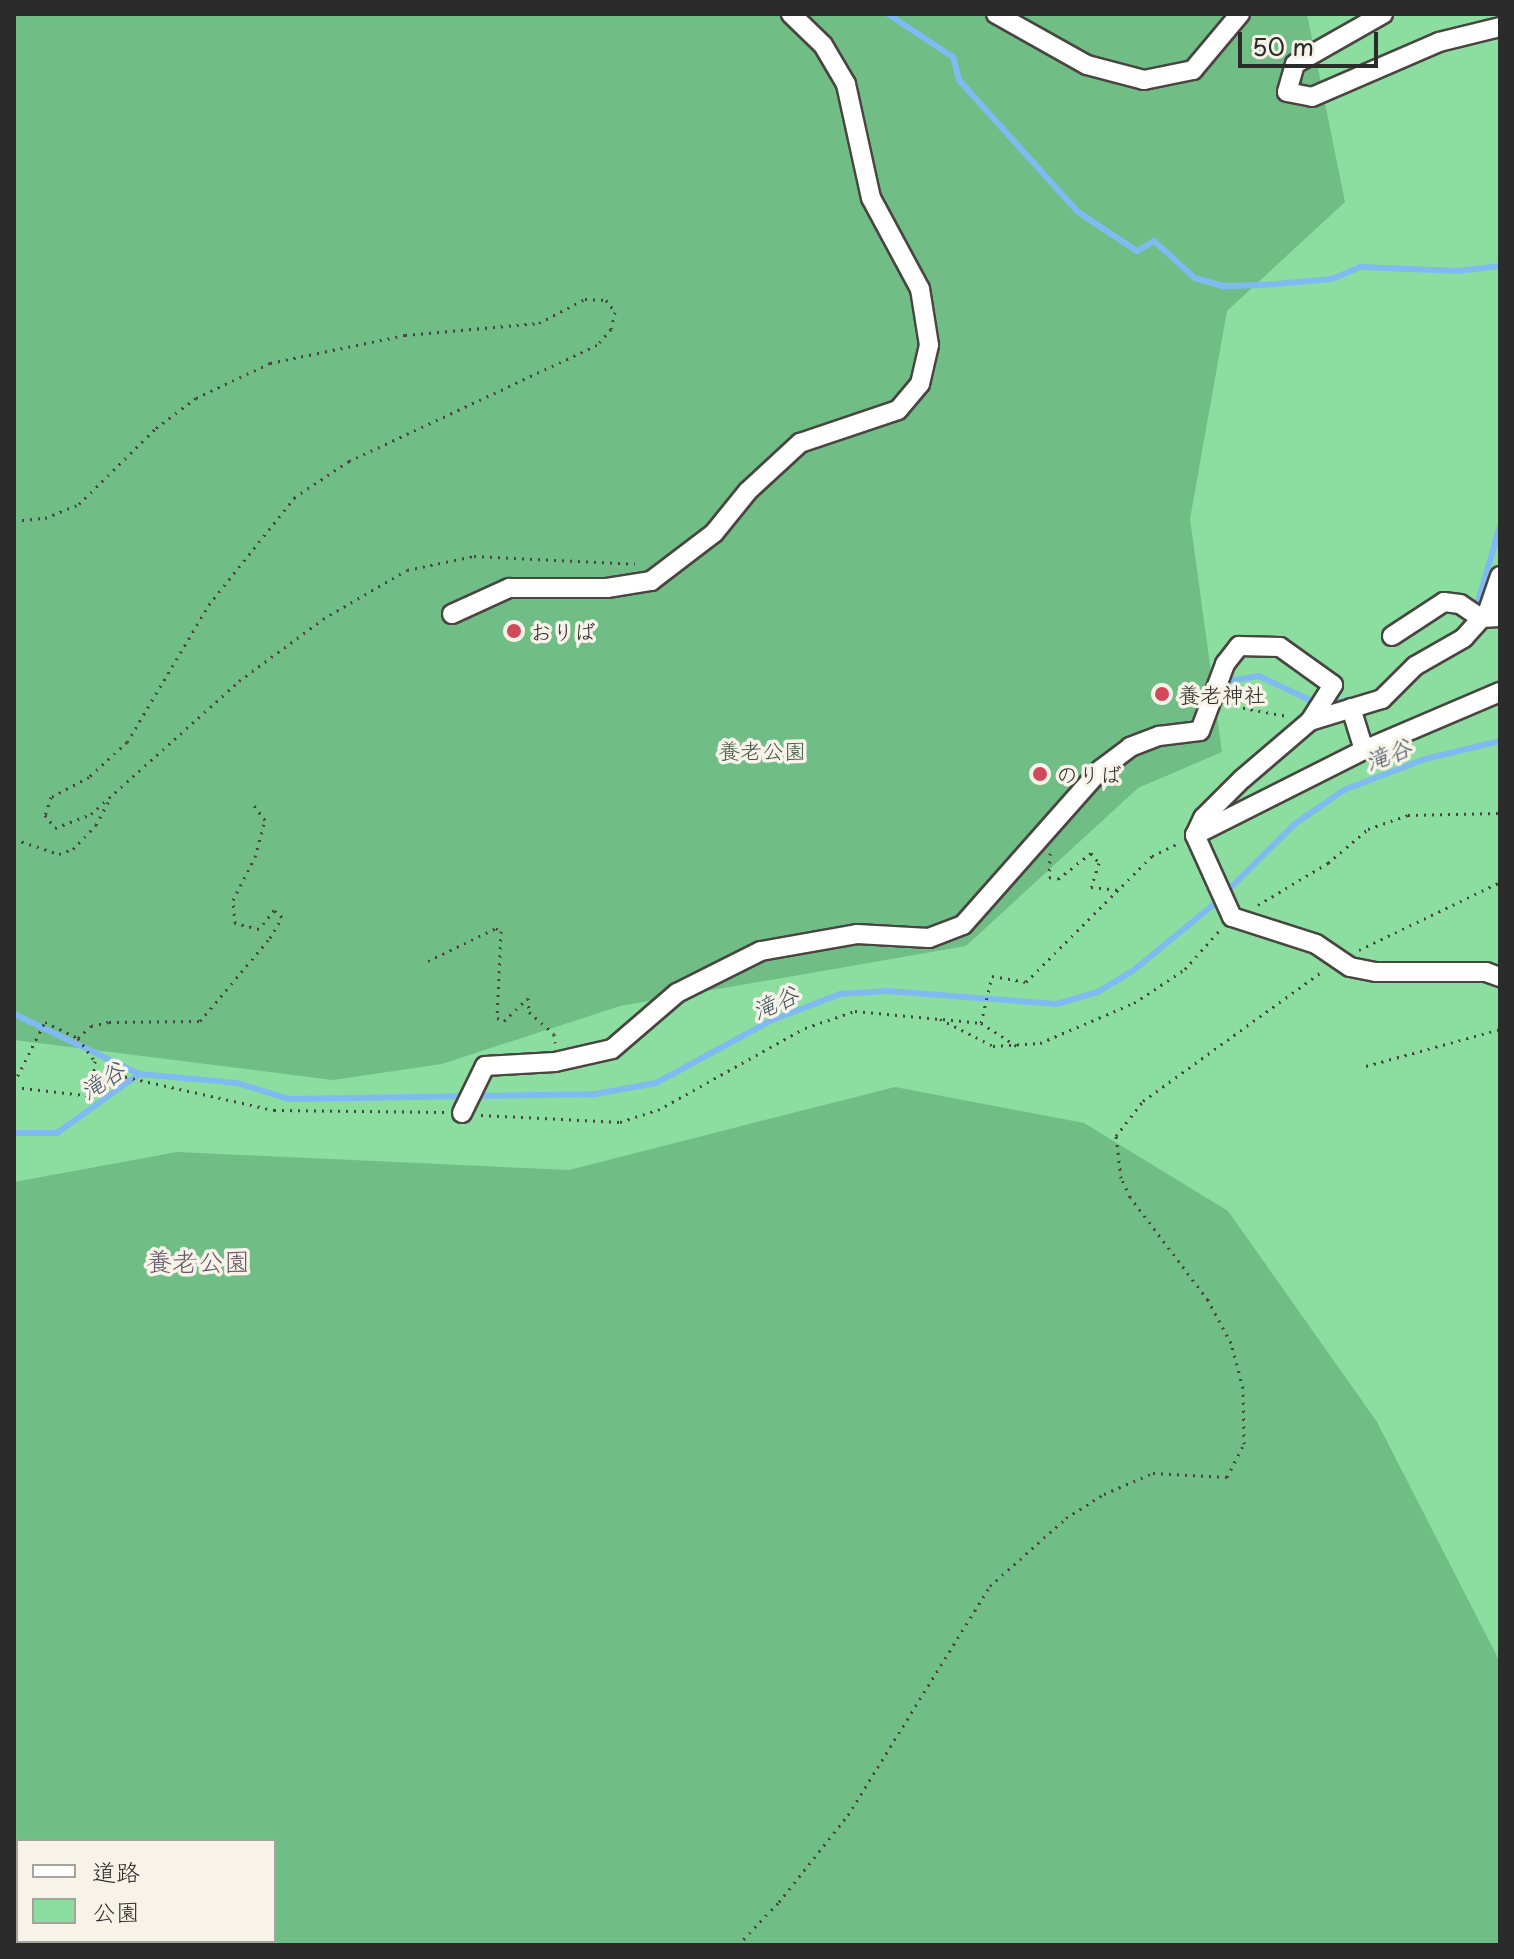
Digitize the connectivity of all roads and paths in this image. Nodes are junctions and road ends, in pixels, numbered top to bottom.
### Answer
1 (791, 14) edge
2 (996, 14) edge
3 (1240, 14) edge
4 (1383, 14) edge
5 (1500, 27) edge
6 (14, 521) edge
7 (645, 563) dead end
8 (1500, 576) edge
9 (452, 614) dead end
10 (1487, 618) edge
11 (1392, 636) dead end
12 (1500, 692) edge
13 (1212, 702) junction
14 (1351, 708) junction
15 (1310, 721) junction
16 (1364, 750) junction
17 (112, 795) junction
18 (253, 804) dead end
19 (1500, 813) edge
20 (1195, 835) junction
21 (14, 839) edge
22 (1050, 850) dead end
23 (1500, 882) edge
24 (1121, 890) junction
25 (1232, 917) junction
26 (428, 961) dead end
27 (1337, 961) junction
28 (1500, 977) edge
29 (940, 1019) junction
30 (981, 1023) junction
31 (1500, 1029) edge
32 (78, 1038) junction
33 (1020, 1048) junction
34 (555, 1062) junction
35 (1366, 1066) dead end
36 (14, 1085) edge
37 (92, 1096) junction
38 (462, 1113) junction
39 (738, 1945) edge

1 - 9 street
2 - 3 street
4 - 5 street
6 - 17 path
7 - 17 path
8 - 10 street
10 - 11 street
10 - 14 street
12 - 16 street
13 - 15 path
13 - 15 street
13 - 34 street
14 - 15 street
14 - 16 street
15 - 20 street
16 - 20 street
17 - 21 path
18 - 32 path
19 - 25 path
20 - 24 path
20 - 25 street
22 - 24 path
23 - 27 path
24 - 30 path
25 - 27 street
25 - 33 path
26 - 34 path
27 - 28 street
27 - 39 path
29 - 30 path
29 - 33 path
29 - 38 path
30 - 33 path
31 - 35 path
32 - 36 path
32 - 37 path
34 - 38 street
36 - 37 path
37 - 38 path

